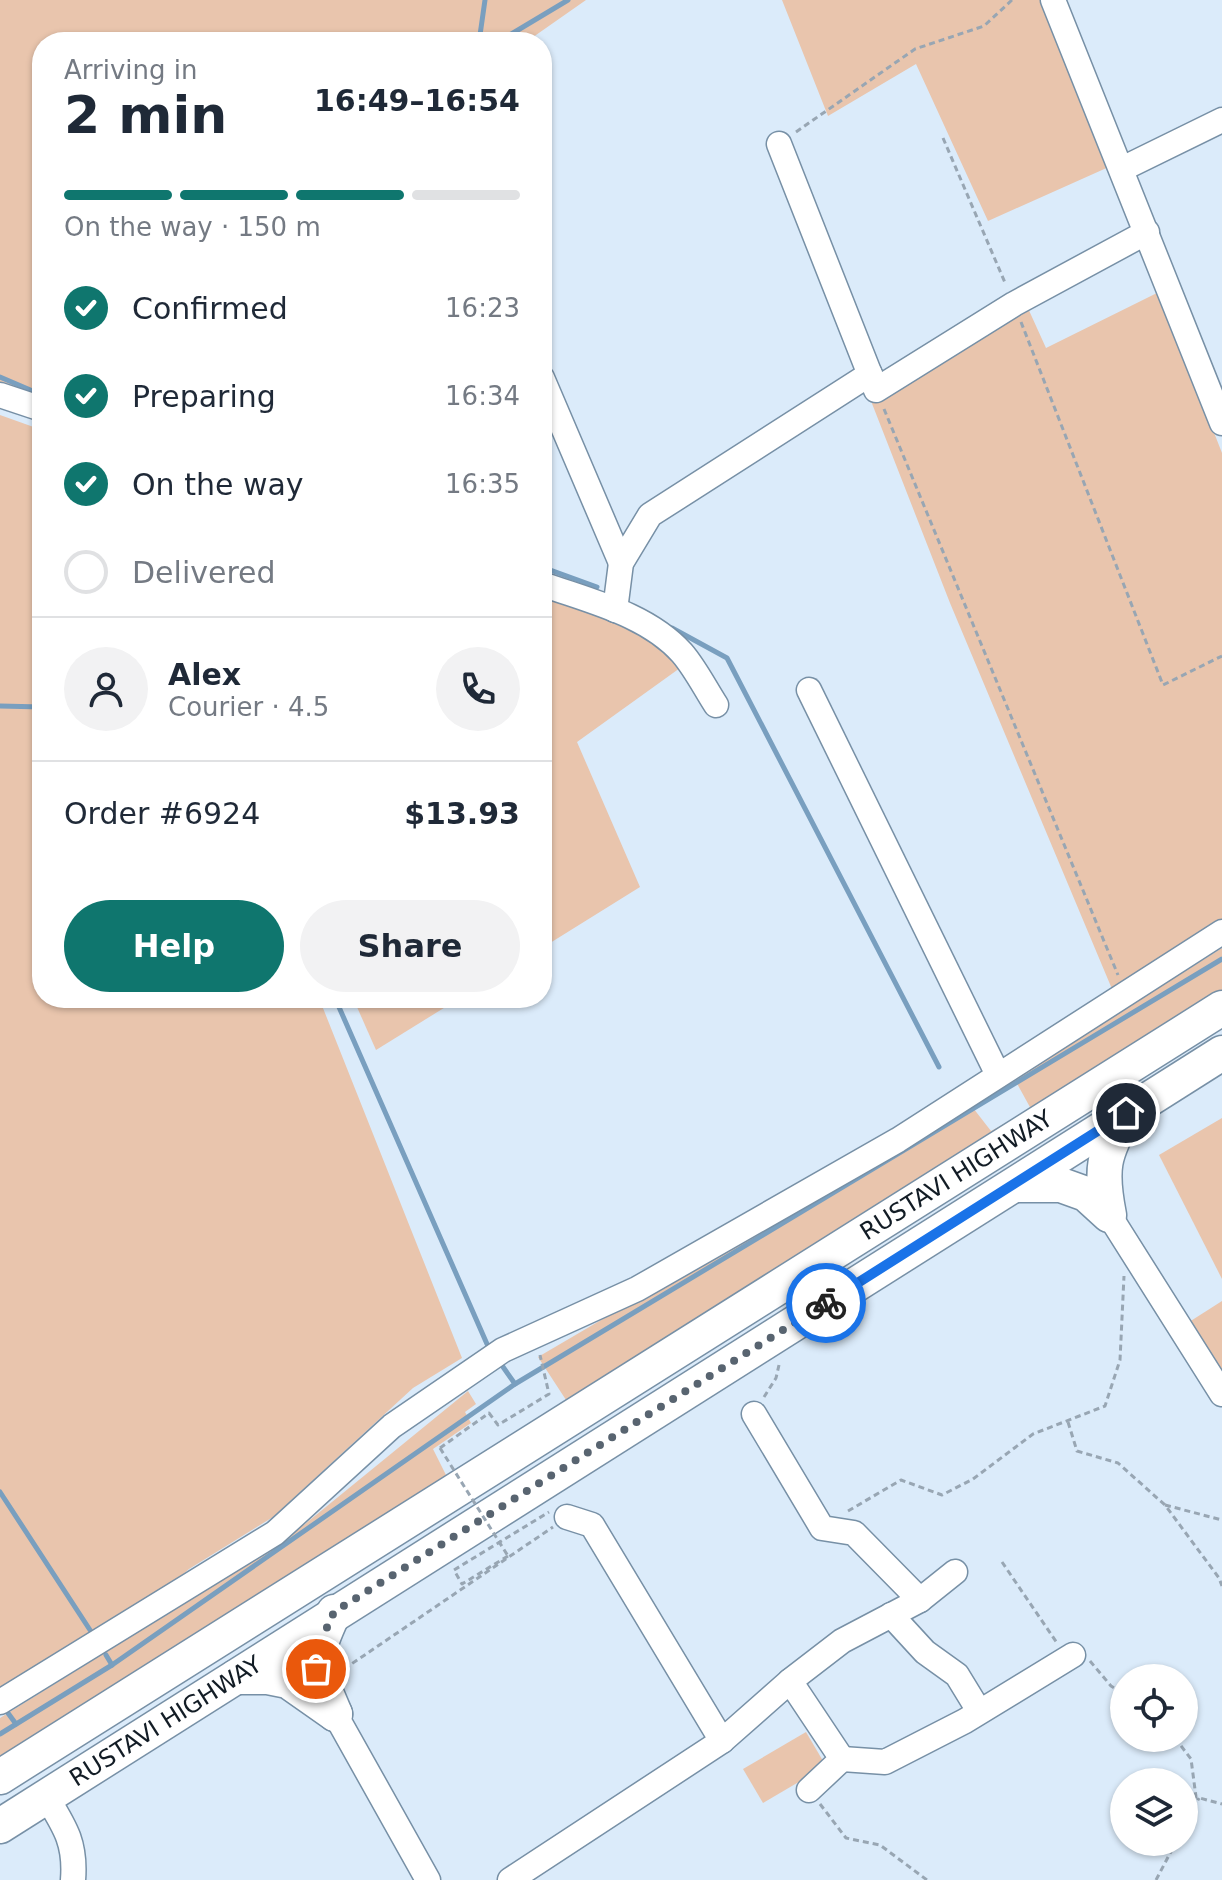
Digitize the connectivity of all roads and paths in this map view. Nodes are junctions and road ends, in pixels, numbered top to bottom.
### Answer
1 (1012, 0) edge
2 (1053, 0) edge
3 (1222, 120) edge
4 (943, 138) dead end
5 (779, 144) joint
6 (1122, 169) junction
7 (1147, 232) junction
8 (1014, 304) junction
9 (873, 382) junction
10 (1216, 392) edge
11 (0, 395) edge
12 (552, 401) edge
13 (32, 406) edge
14 (1222, 423) edge
15 (621, 563) junction
16 (552, 588) edge
17 (615, 610) junction
18 (1222, 656) edge
19 (809, 690) dead end
20 (716, 705) dead end
21 (1222, 932) edge
22 (1126, 993) junction
23 (1222, 1008) edge
24 (1222, 1053) edge
25 (998, 1075) junction
26 (1126, 1113) junction
27 (1016, 1185) junction
28 (1109, 1215) junction
29 (1129, 1248) junction
30 (785, 1329) junction
31 (542, 1361) dead end
32 (1222, 1394) edge
33 (754, 1414) joint
34 (1068, 1422) junction
35 (1165, 1505) junction
36 (567, 1517) junction
37 (1222, 1520) edge
38 (822, 1528) junction
39 (1002, 1562) dead end
40 (955, 1572) dead end
41 (1222, 1586) edge
42 (920, 1600) junction
43 (334, 1612) junction
44 (891, 1615) junction
45 (1073, 1655) junction
46 (236, 1677) junction
47 (790, 1681) junction
48 (1110, 1685) edge
49 (328, 1699) junction
50 (0, 1702) edge
51 (979, 1711) junction
52 (722, 1741) junction
53 (1186, 1752) edge
54 (842, 1759) junction
55 (0, 1777) edge
56 (809, 1790) joint
57 (46, 1796) junction
58 (1199, 1798) joint
59 (1222, 1804) edge
60 (0, 1826) edge
61 (1169, 1856) edge
62 (73, 1880) edge
63 (428, 1880) edge
64 (510, 1880) edge
65 (927, 1880) edge
66 (1156, 1880) edge

1 - 5 path
2 - 6 street
3 - 6 street
4 - 8 path
5 - 9 street
6 - 7 street
7 - 8 street
7 - 10 street
8 - 9 street
8 - 18 path
9 - 15 street
9 - 22 path
10 - 14 street
11 - 13 street
12 - 15 street
15 - 17 street
16 - 17 street
17 - 20 street
19 - 25 street
21 - 22 street
22 - 25 street
23 - 55 highway, RUSTAVI HIGHWAY
24 - 26 highway, RUSTAVI HIGHWAY
25 - 50 street
26 - 27 highway, RUSTAVI HIGHWAY
26 - 28 highway
27 - 28 highway
27 - 30 highway, RUSTAVI HIGHWAY
28 - 29 street
29 - 32 street
29 - 34 path
30 - 33 path
30 - 43 highway, RUSTAVI HIGHWAY
31 - 36 path, bridge
33 - 38 street
34 - 35 path
34 - 38 path
35 - 37 path
35 - 41 path
36 - 49 path
36 - 52 street
38 - 42 street
39 - 45 path
40 - 42 street
42 - 44 street
43 - 46 highway, RUSTAVI HIGHWAY
43 - 49 highway
44 - 47 street
44 - 51 street
45 - 48 path
45 - 51 street
46 - 49 highway
46 - 57 highway, RUSTAVI HIGHWAY
47 - 52 street
47 - 54 street
49 - 63 street
51 - 54 street
52 - 64 street
53 - 58 path
54 - 56 street
56 - 65 path
57 - 60 highway, RUSTAVI HIGHWAY
57 - 62 street
58 - 59 path
61 - 66 path

